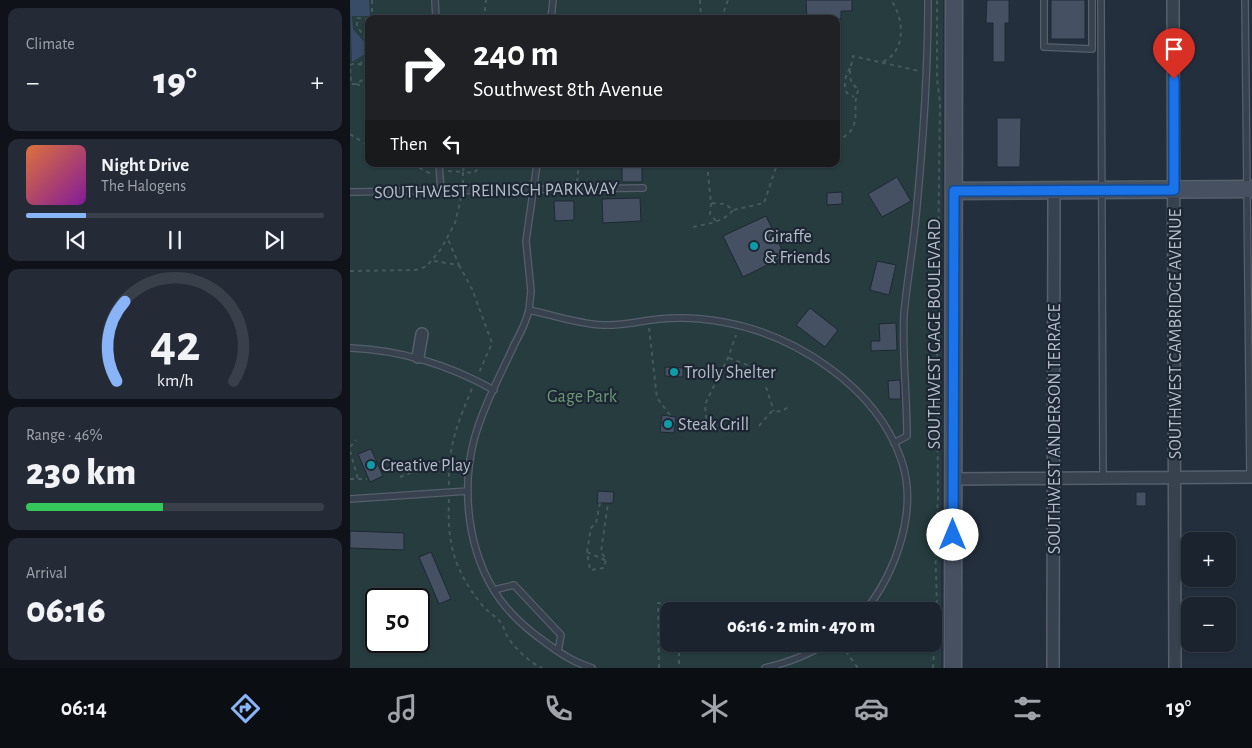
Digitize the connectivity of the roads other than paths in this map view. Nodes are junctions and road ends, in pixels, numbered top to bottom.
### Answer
1 (435, 0) edge
2 (553, 0) edge
3 (928, 0) edge
4 (954, 0) edge
5 (1044, 0) edge
6 (1092, 0) edge
7 (1101, 0) edge
8 (1173, 0) edge
9 (1245, 0) edge
10 (436, 15) edge
11 (551, 15) edge
12 (439, 167) edge
13 (537, 167) edge
14 (643, 188) dead end
15 (1249, 189) edge
16 (1054, 190) junction
17 (1102, 190) junction
18 (1174, 190) junction
19 (533, 191) junction
20 (954, 191) junction
21 (350, 192) edge
22 (440, 192) junction
23 (529, 310) junction
24 (422, 334) dead end
25 (350, 348) edge
26 (418, 358) junction
27 (494, 390) junction
28 (894, 443) junction
29 (1176, 476) junction
30 (1251, 477) edge
31 (1054, 478) junction
32 (1103, 478) junction
33 (953, 479) junction
34 (468, 491) junction
35 (350, 499) edge
36 (494, 590) junction
37 (871, 602) edge
38 (558, 651) junction
39 (812, 652) edge
40 (592, 668) edge
41 (765, 668) edge
42 (953, 668) edge
43 (1053, 668) edge
44 (1175, 668) edge

1 - 10 lane
2 - 11 lane
3 - 28 lane
4 - 20 main road, SOUTHWEST GAGE BOULEVARD
5 - 6 lane
7 - 17 lane
8 - 18 street, SOUTHWEST CAMBRIDGE AVENUE
9 - 15 lane
12 - 22 lane
13 - 19 lane
14 - 19 lane, SOUTHWEST REINISCH PARKWAY
15 - 18 main road
15 - 30 lane
16 - 17 main road
16 - 20 main road
16 - 31 street, SOUTHWEST ANDERSON TERRACE
17 - 18 main road
17 - 32 lane
18 - 29 street, SOUTHWEST CAMBRIDGE AVENUE
19 - 22 lane, SOUTHWEST REINISCH PARKWAY
19 - 23 lane
20 - 33 main road, SOUTHWEST GAGE BOULEVARD
21 - 22 lane, SOUTHWEST REINISCH PARKWAY
23 - 27 lane
23 - 28 lane
24 - 26 street
25 - 26 lane
26 - 27 lane
27 - 34 lane
28 - 37 lane
29 - 30 street
29 - 32 street
29 - 44 street, SOUTHWEST CAMBRIDGE AVENUE
31 - 32 street
31 - 33 street
31 - 43 street, SOUTHWEST ANDERSON TERRACE
33 - 42 main road, SOUTHWEST GAGE BOULEVARD
34 - 35 lane
34 - 36 lane
36 - 38 lane
36 - 38 lane
38 - 40 lane
39 - 41 lane

